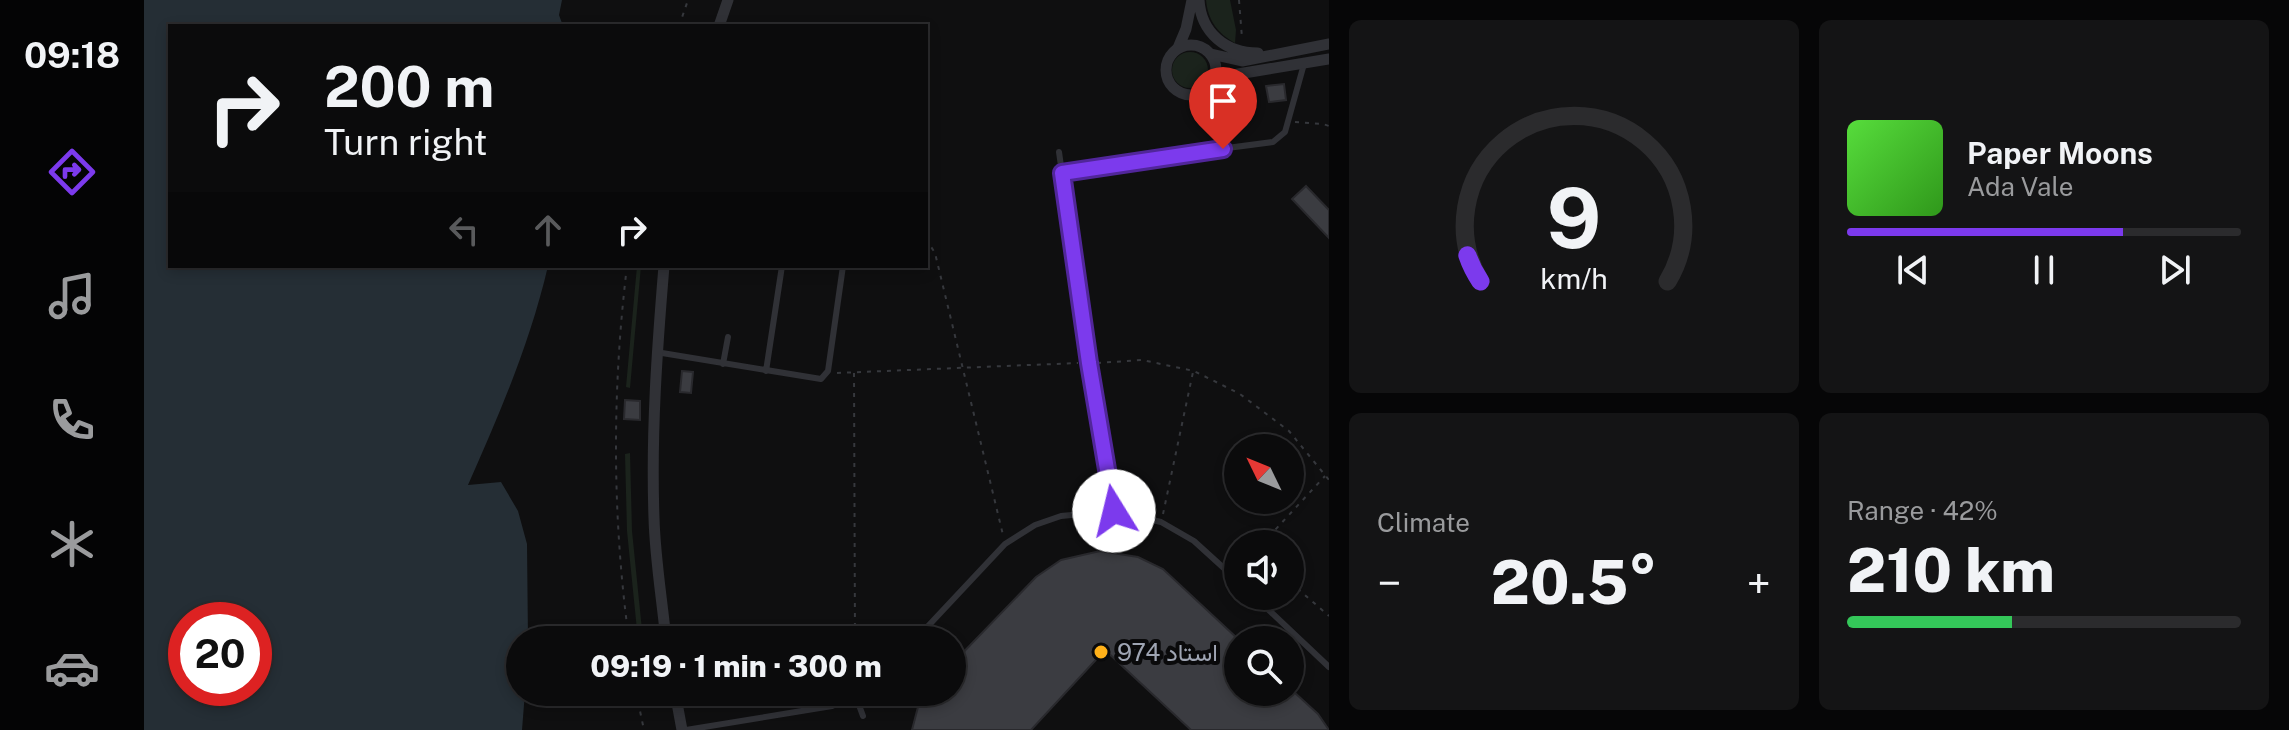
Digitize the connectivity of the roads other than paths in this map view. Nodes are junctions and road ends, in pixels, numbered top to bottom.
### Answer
1 (728, 0) edge
2 (1192, 0) edge
3 (1199, 0) edge
4 (720, 24) edge
5 (1329, 44) edge
6 (1178, 48) junction
7 (1211, 54) junction
8 (1275, 54) junction
9 (1329, 59) edge
10 (1304, 64) junction
11 (1214, 82) junction
12 (1059, 152) dead end
13 (1062, 173) junction
14 (664, 268) edge
15 (782, 268) edge
16 (843, 268) edge
17 (728, 337) dead end
18 (656, 352) junction
19 (723, 364) junction
20 (766, 371) junction
21 (1114, 511) junction
22 (1224, 568) edge
23 (1269, 610) edge
24 (665, 626) edge
25 (928, 626) edge
26 (1329, 667) edge
27 (678, 706) edge
28 (832, 706) edge
29 (859, 706) edge
30 (863, 716) dead end
31 (684, 730) edge

1 - 4 street
2 - 6 street
3 - 8 street
5 - 8 street
6 - 7 street
6 - 11 street
7 - 8 street
7 - 11 street
9 - 10 street
10 - 11 street
10 - 13 lane
12 - 13 lane
13 - 21 lane
14 - 18 street
15 - 20 lane
16 - 20 lane
17 - 19 lane
18 - 19 lane
18 - 24 street
19 - 20 lane
21 - 22 lane
21 - 25 lane
23 - 26 lane
27 - 31 street
28 - 31 lane
29 - 30 lane

